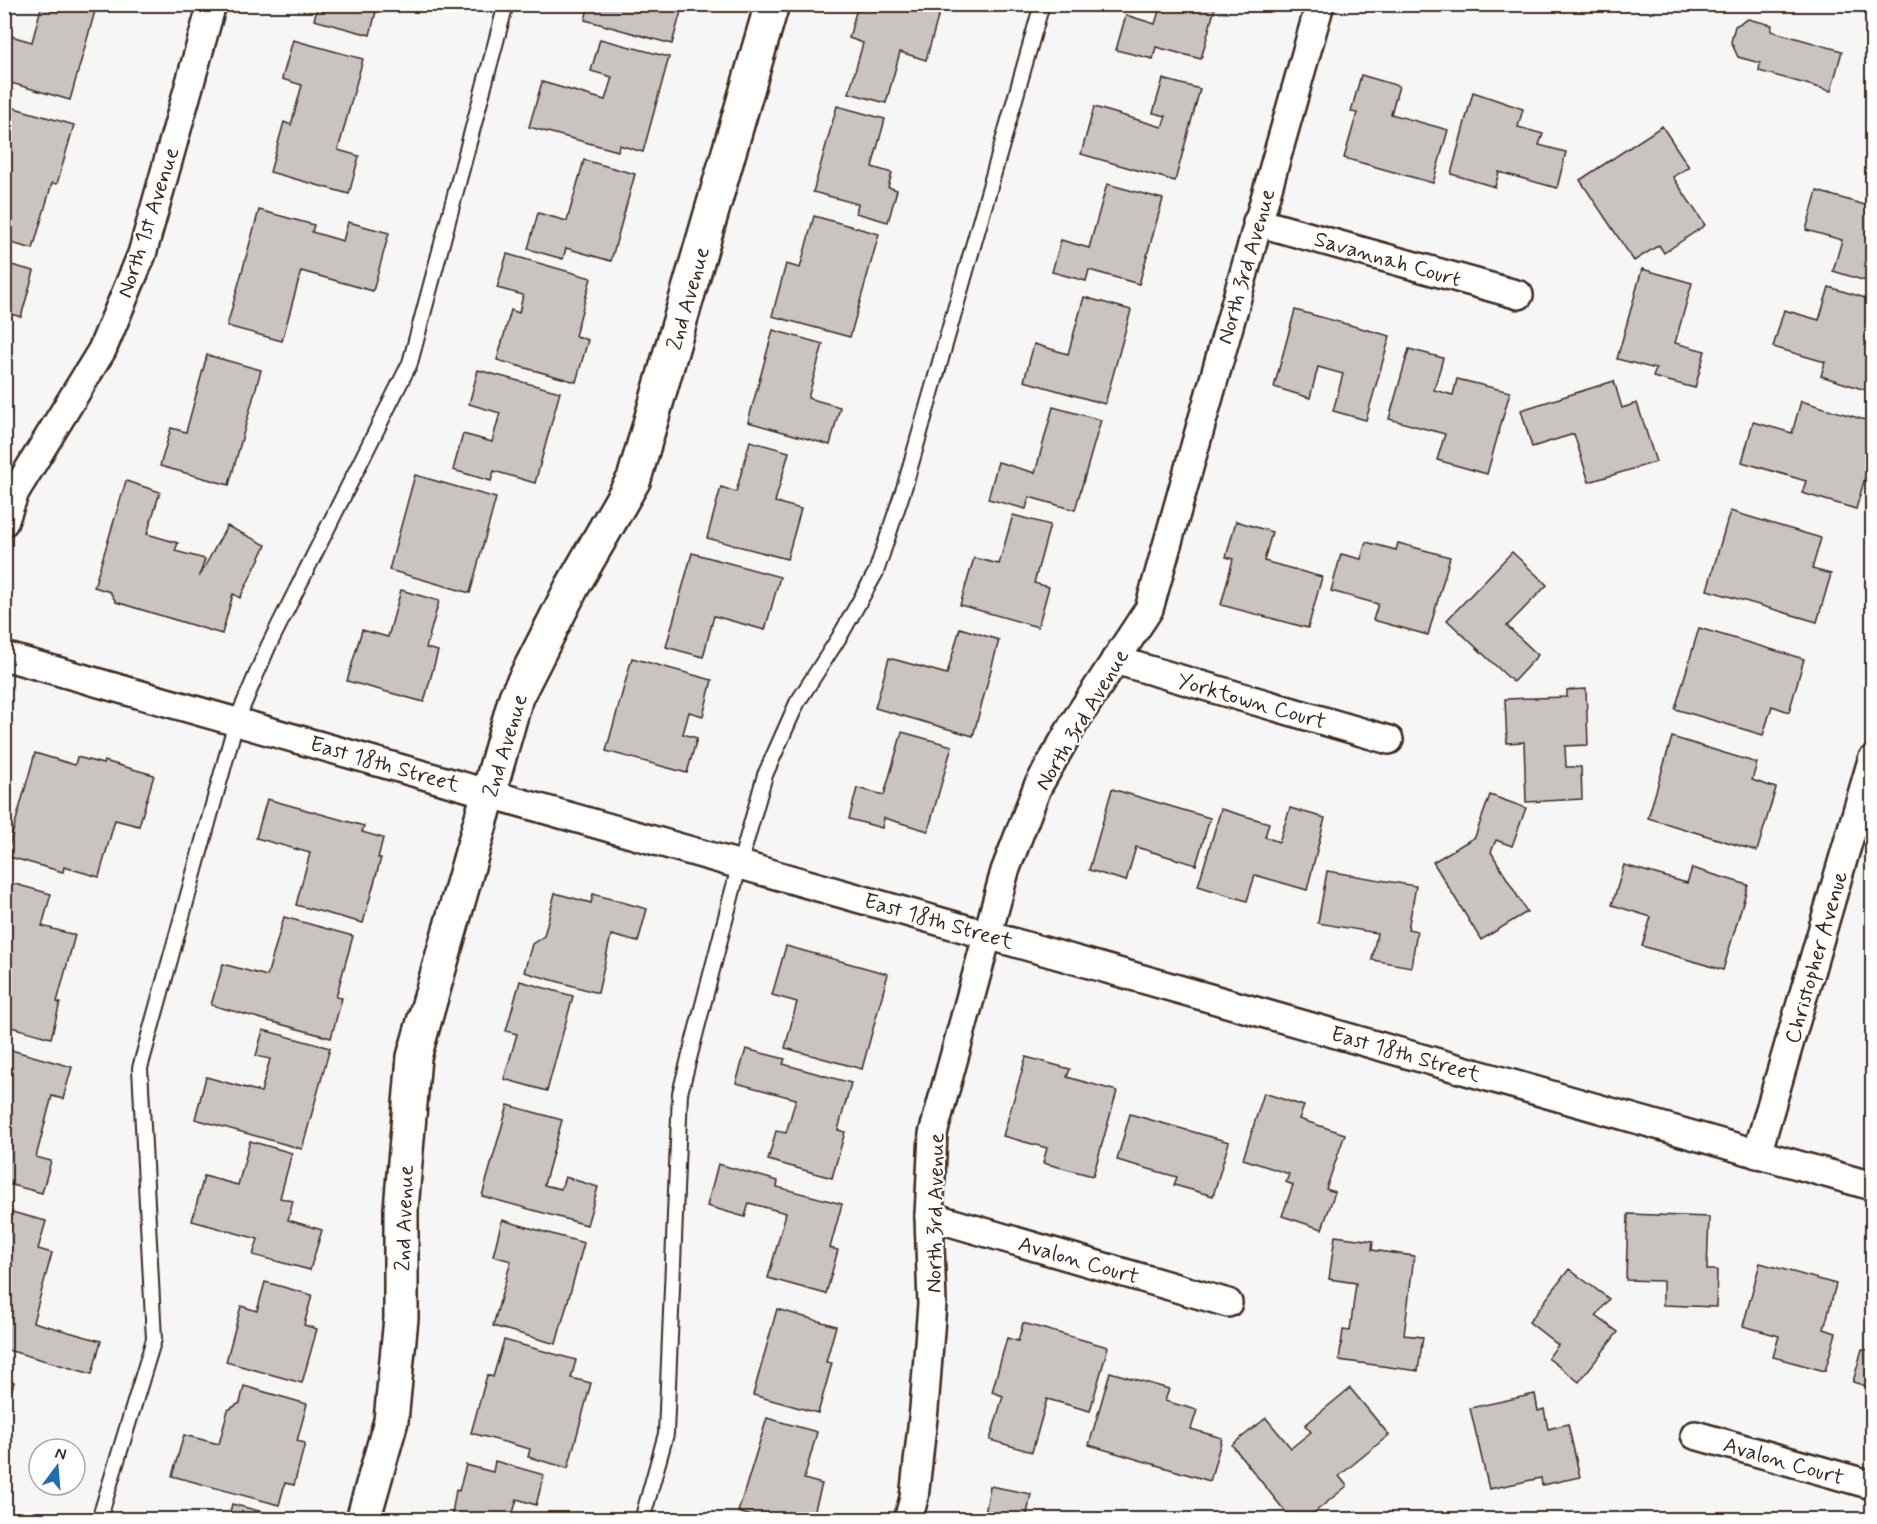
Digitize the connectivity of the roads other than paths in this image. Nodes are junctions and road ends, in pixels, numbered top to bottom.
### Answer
1 (212, 4) edge
2 (506, 4) edge
3 (772, 4) edge
4 (1042, 4) edge
5 (1320, 4) edge
6 (1257, 222) junction
7 (1519, 295) dead end
8 (4, 522) edge
9 (4, 656) edge
10 (1115, 660) junction
11 (236, 722) junction
12 (1389, 741) dead end
13 (1872, 760) edge
14 (490, 792) junction
15 (740, 863) junction
16 (988, 934) junction
17 (1757, 1154) junction
18 (1872, 1186) edge
19 (929, 1216) junction
20 (1228, 1303) dead end
21 (1695, 1435) dead end
22 (1872, 1485) edge
23 (99, 1520) edge
24 (363, 1520) edge
25 (642, 1520) edge
26 (908, 1520) edge

1 - 8 street, North 1st Avenue
2 - 11 lane
3 - 14 street, 2nd Avenue
4 - 15 lane
5 - 6 street, North 3rd Avenue
6 - 7 street, Savannah Court
6 - 10 street, North 3rd Avenue
9 - 11 street, East 18th Street
10 - 12 street, Yorktown Court
10 - 16 street, North 3rd Avenue
11 - 14 street, East 18th Street
11 - 23 lane
13 - 17 street, Christopher Avenue
14 - 15 street, East 18th Street
14 - 24 street, 2nd Avenue
15 - 16 street, East 18th Street
15 - 25 lane
16 - 17 street, East 18th Street
16 - 19 street, North 3rd Avenue
17 - 18 street, East 18th Street
19 - 20 street, Avalon Court
19 - 26 street, North 3rd Avenue
21 - 22 street, Avalon Court

